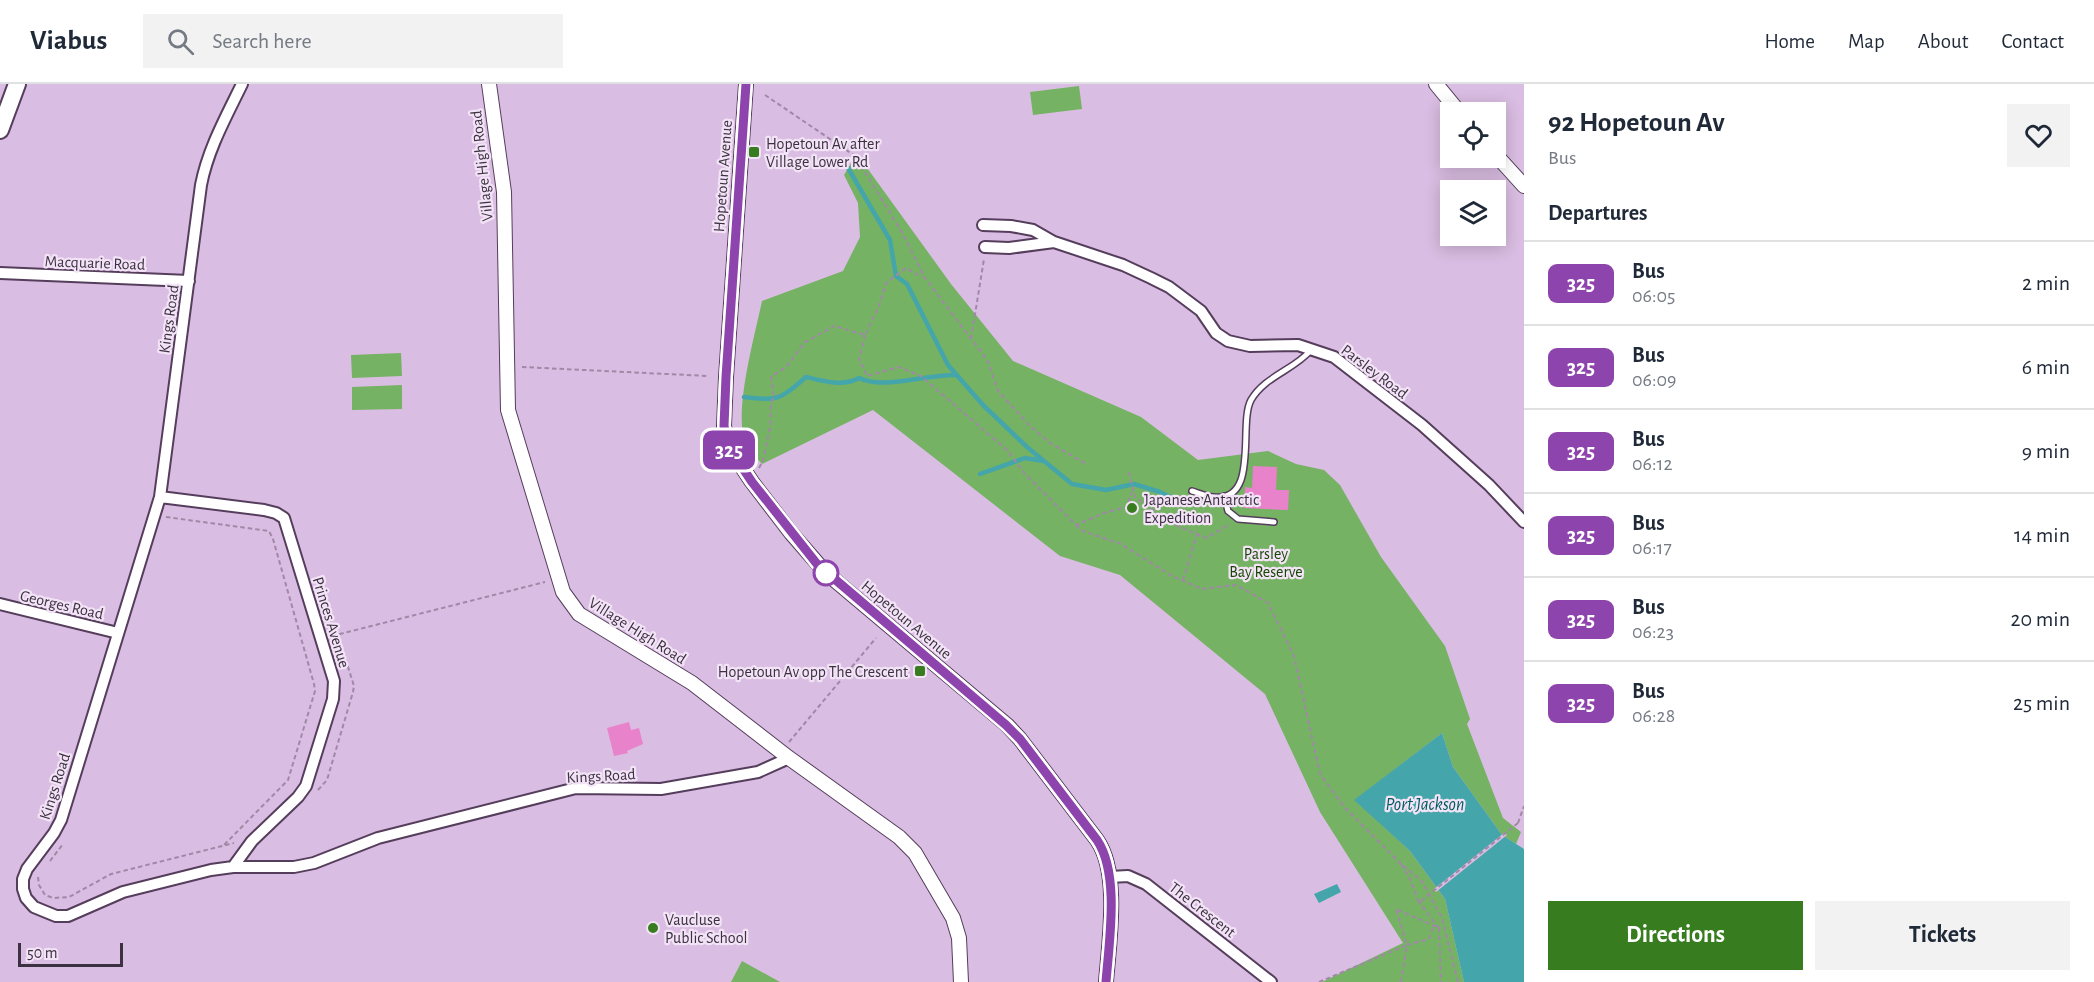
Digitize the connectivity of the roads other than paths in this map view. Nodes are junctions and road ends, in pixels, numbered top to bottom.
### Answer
1 (17, 84) edge
2 (242, 84) edge
3 (489, 84) edge
4 (746, 84) edge
5 (1439, 85) edge
6 (1452, 102) edge
7 (0, 130) edge
8 (1506, 165) edge
9 (1524, 186) edge
10 (983, 225) dead end
11 (1054, 242) junction
12 (985, 247) road end
13 (0, 273) edge
14 (189, 281) junction
15 (1313, 349) junction
16 (1192, 491) dead end
17 (1224, 496) junction
18 (160, 497) junction
19 (1274, 522) dead end
20 (1524, 522) edge
21 (0, 604) edge
22 (118, 633) junction
23 (785, 754) junction
24 (233, 867) junction
25 (1110, 877) junction
26 (961, 982) edge
27 (1107, 982) edge
28 (1271, 982) edge

1 - 7 main road
2 - 14 street, Kings Road
3 - 23 street, Village High Road
4 - 25 street, Hopetoun Avenue
5 - 6 street
8 - 9 street
10 - 11 street, Parsley Road
11 - 12 street, Parsley Road
11 - 15 street, Parsley Road
13 - 14 street, Macquarie Road
14 - 18 street, Kings Road
15 - 17 lane
15 - 20 street, Parsley Road
16 - 17 lane
17 - 19 lane
18 - 22 street, Kings Road
18 - 24 street, Princes Avenue
21 - 22 street, Georges Road
22 - 24 street, Kings Road
23 - 24 street, Kings Road
23 - 26 street, Village High Road
25 - 27 street, Hopetoun Avenue
25 - 28 street, The Crescent

